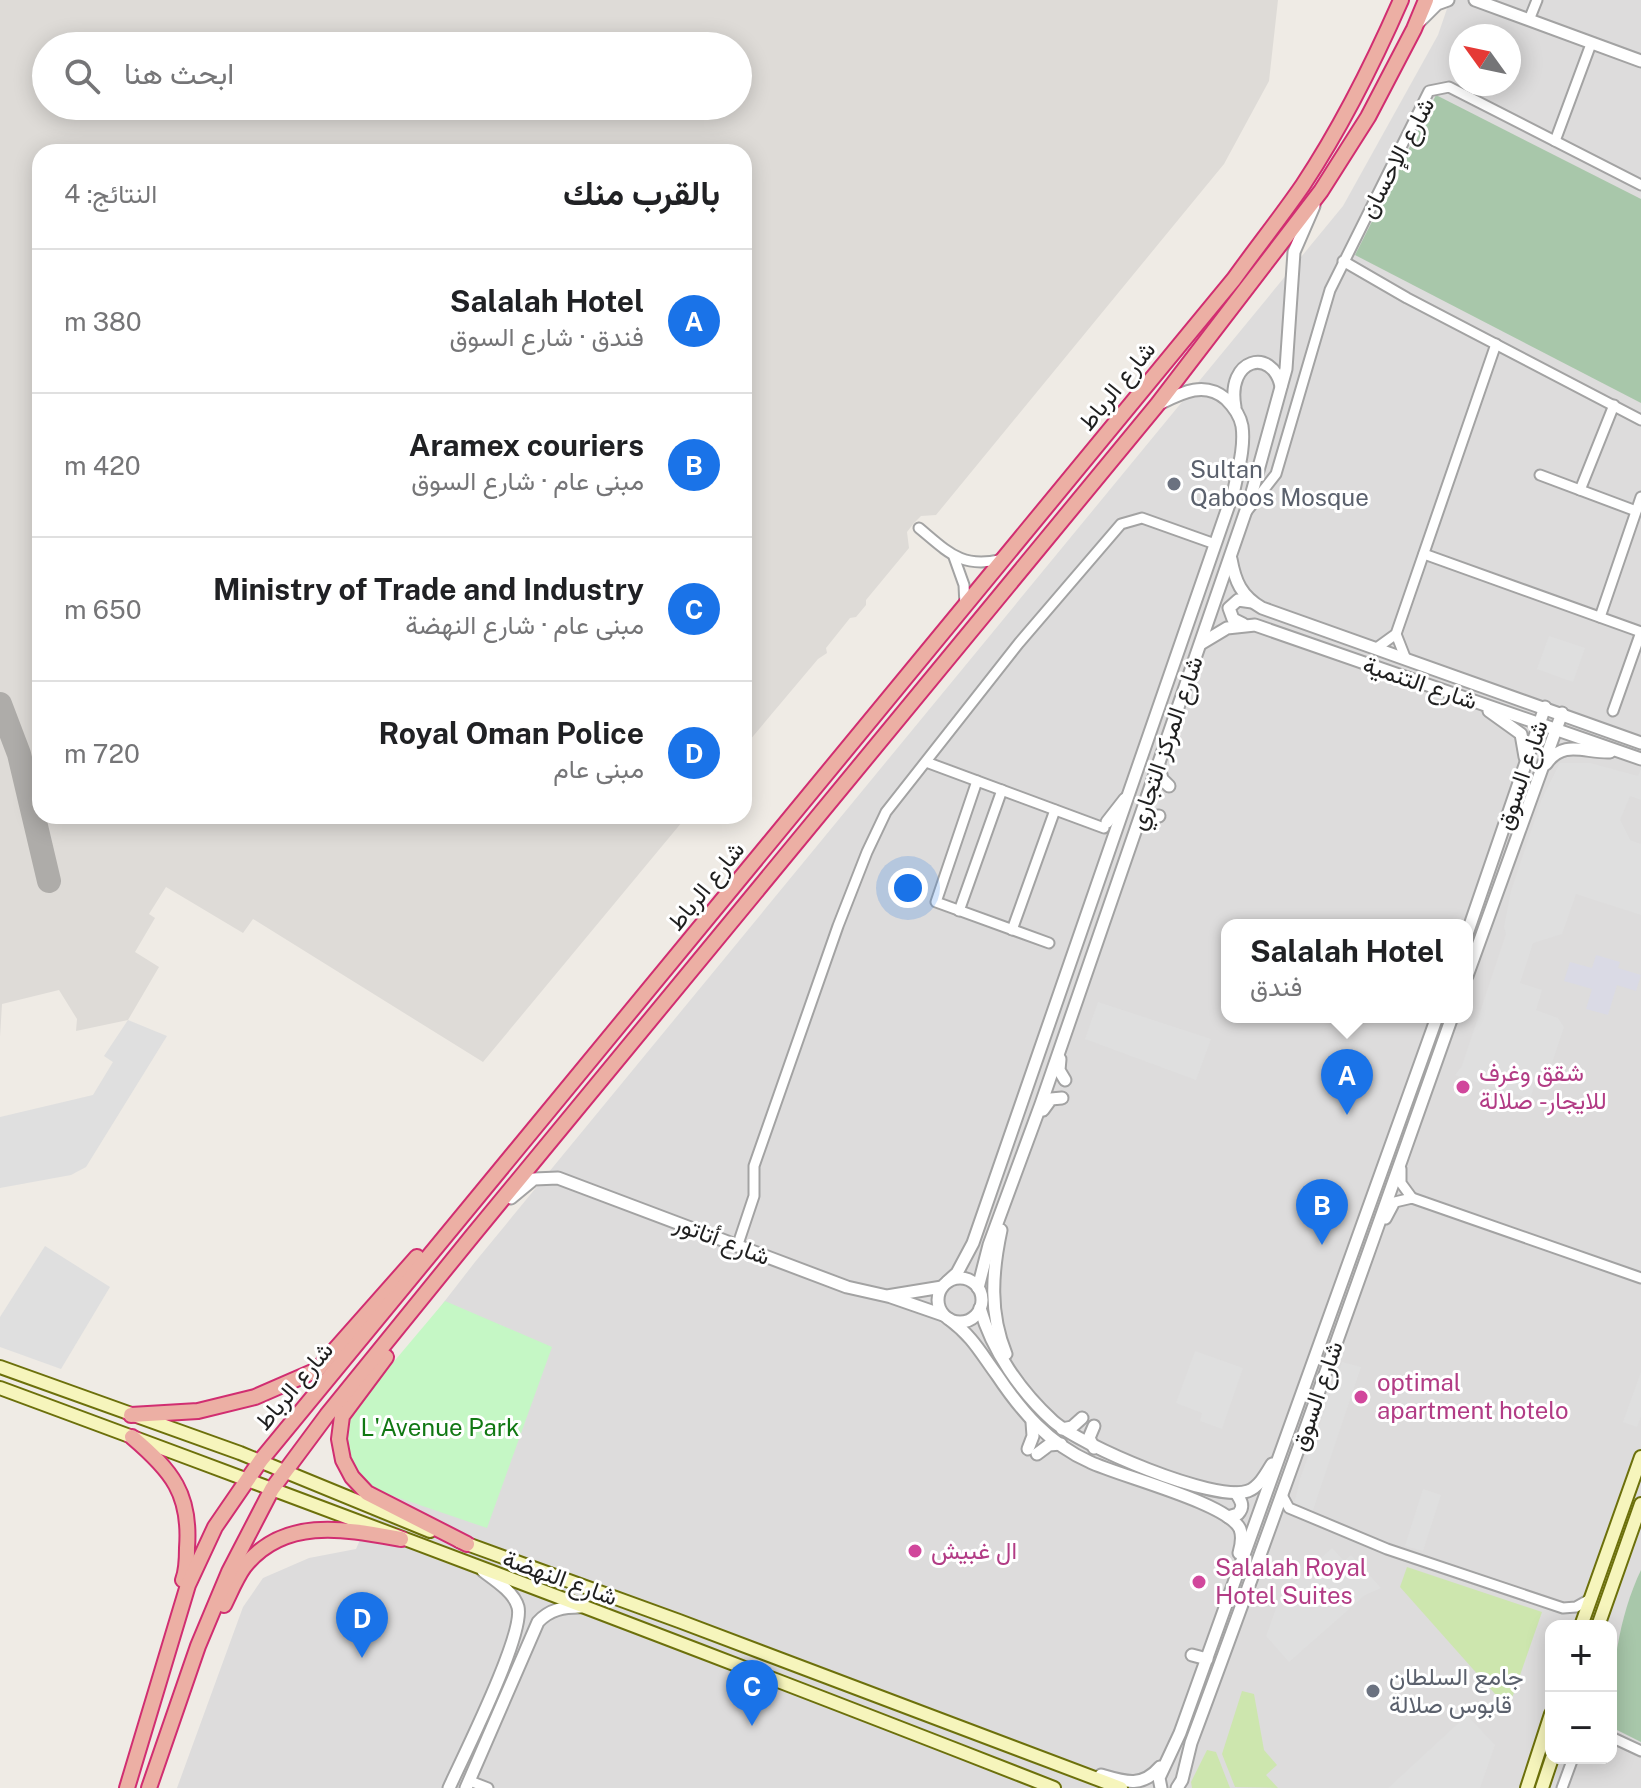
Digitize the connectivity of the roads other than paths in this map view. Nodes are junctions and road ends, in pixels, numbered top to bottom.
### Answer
1 (1401, 0) edge
2 (1426, 0) edge
3 (1448, 0) edge
4 (1475, 0) edge
5 (1537, 0) edge
6 (1529, 20) junction
7 (1414, 29) junction
8 (1591, 44) junction
9 (1641, 61) edge
10 (1555, 141) junction
11 (1641, 185) edge
12 (1321, 191) junction
13 (1343, 261) junction
14 (1496, 344) junction
15 (1281, 386) junction
16 (1157, 405) junction
17 (1614, 405) junction
18 (1235, 407) junction
19 (1641, 420) edge
20 (1540, 475) dead end
21 (1580, 490) junction
22 (1641, 497) edge
23 (1636, 511) junction
24 (1245, 515) junction
25 (919, 528) dead end
26 (1215, 544) junction
27 (1424, 554) junction
28 (954, 557) junction
29 (1003, 559) junction
30 (1231, 559) junction
31 (1256, 604) junction
32 (965, 606) junction
33 (1600, 617) junction
34 (1247, 625) junction
35 (1641, 632) edge
36 (1396, 634) junction
37 (1201, 643) junction
38 (1378, 647) junction
39 (1405, 657) junction
40 (1484, 704) junction
41 (1545, 707) junction
42 (1613, 711) dead end
43 (1562, 713) junction
44 (1539, 724) junction
45 (1555, 730) junction
46 (1641, 743) edge
47 (1617, 751) junction
48 (1641, 759) edge
49 (926, 762) junction
50 (1525, 762) junction
51 (1159, 764) junction
52 (1541, 771) junction
53 (977, 781) junction
54 (1169, 786) dead end
55 (1002, 790) junction
56 (1131, 792) junction
57 (1055, 810) junction
58 (1159, 816) dead end
59 (1105, 825) joint
60 (1136, 828) junction
61 (959, 911) junction
62 (1472, 919) edge
63 (1012, 930) junction
64 (1049, 943) dead end
65 (1473, 959) edge
66 (1435, 1023) edge
67 (1450, 1023) edge
68 (1063, 1041) junction
69 (1065, 1080) dead end
70 (1062, 1098) dead end
71 (1031, 1131) junction
72 (1405, 1144) junction
73 (1412, 1198) junction
74 (1001, 1213) junction
75 (459, 1220) junction
76 (473, 1235) junction
77 (737, 1247) junction
78 (1360, 1277) junction
79 (1641, 1278) edge
80 (944, 1284) junction
81 (978, 1288) junction
82 (887, 1296) junction
83 (980, 1308) junction
84 (406, 1317) junction
85 (946, 1317) junction
86 (0, 1367) edge
87 (1015, 1377) junction
88 (0, 1388) edge
89 (131, 1415) junction
90 (1082, 1418) dead end
91 (1032, 1422) junction
92 (1094, 1426) dead end
93 (1062, 1429) junction
94 (132, 1437) junction
95 (1061, 1444) junction
96 (1094, 1448) junction
97 (1280, 1455) junction
98 (1641, 1457) edge
99 (261, 1460) junction
100 (286, 1471) junction
101 (247, 1479) junction
102 (272, 1489) junction
103 (1236, 1493) junction
104 (1283, 1497) junction
105 (1641, 1504) edge
106 (1228, 1517) junction
107 (401, 1539) junction
108 (467, 1544) junction
109 (469, 1563) junction
110 (1235, 1582) junction
111 (1592, 1598) junction
112 (589, 1607) junction
113 (1563, 1608) junction
114 (1575, 1620) edge
115 (1583, 1620) edge
116 (1600, 1620) edge
117 (518, 1621) junction
118 (535, 1628) junction
119 (198, 1646) junction
120 (1207, 1659) junction
121 (1202, 1673) junction
122 (152, 1708) junction
123 (1545, 1732) edge
124 (1617, 1740) edge
125 (1641, 1751) edge
126 (1168, 1757) junction
127 (1550, 1764) edge
128 (1571, 1764) edge
129 (1082, 1773) junction
130 (1184, 1782) edge
131 (468, 1784) edge
132 (127, 1788) edge
133 (149, 1788) edge
134 (449, 1788) edge
135 (488, 1788) edge
136 (1054, 1788) edge
137 (1121, 1788) edge
138 (1161, 1788) edge
139 (1177, 1788) edge
140 (1527, 1788) edge
141 (1542, 1788) edge
142 (1562, 1788) edge

1 - 29 highway, شارع الرباط
2 - 7 highway, شارع الرباط
3 - 7 street
4 - 6 street
5 - 6 street
6 - 8 street
7 - 12 highway, شارع الرباط
8 - 9 street
8 - 10 street
10 - 11 street, شارع الإحسان
10 - 13 street, شارع الإحسان
12 - 15 street, شارع المركز التجاري
12 - 16 highway, شارع الرباط
13 - 14 street
13 - 24 street
14 - 17 street
14 - 27 street
15 - 18 street, شارع المركز التجاري
15 - 24 street, شارع المركز التجاري
16 - 18 street
16 - 76 highway, شارع الرباط
17 - 19 street
17 - 21 street
18 - 26 street, شارع المركز التجاري
20 - 21 street
21 - 23 street
22 - 23 street
23 - 33 street
24 - 30 street, شارع المركز التجاري
25 - 28 street
26 - 49 street
26 - 56 street, شارع المركز التجاري
27 - 33 street
27 - 36 street
28 - 29 street
28 - 32 street
29 - 32 highway, شارع الرباط
30 - 31 street
30 - 37 street, شارع المركز التجاري
31 - 34 street
31 - 38 street, شارع التنمية
32 - 75 highway, شارع الرباط
33 - 35 street
34 - 37 street
34 - 40 street, شارع التنمية
35 - 42 street
36 - 38 street
36 - 39 street
37 - 51 street, شارع المركز التجاري
38 - 39 street, شارع التنمية
39 - 41 street, شارع التنمية
40 - 44 street, شارع التنمية
40 - 50 street
41 - 43 street, شارع التنمية
41 - 44 street, شارع السوق
43 - 45 street, شارع السوق
43 - 46 street, شارع التنمية
44 - 45 street, شارع التنمية
44 - 50 street, شارع السوق
45 - 47 street, شارع التنمية
45 - 52 street, شارع السوق
47 - 48 street, شارع التنمية
47 - 52 street
49 - 53 street
49 - 77 street
50 - 62 street, شارع السوق
51 - 54 street
51 - 60 street, شارع المركز التجاري
52 - 65 street, شارع السوق
53 - 55 street
53 - 61 street
55 - 57 street
55 - 61 street
56 - 59 street
56 - 80 street, شارع المركز التجاري
57 - 59 street
57 - 63 street
58 - 60 street
60 - 68 street, شارع المركز التجاري
61 - 63 street
63 - 64 street
66 - 97 street, شارع السوق
67 - 72 street, شارع السوق
68 - 69 street
68 - 71 street, شارع المركز التجاري
70 - 71 street
71 - 74 street, شارع المركز التجاري
72 - 73 street
72 - 78 street, شارع السوق
73 - 78 street
73 - 79 street
74 - 81 street, شارع المركز التجاري
74 - 87 street
75 - 89 highway
75 - 99 highway, شارع الرباط
76 - 77 street, شارع أتاتور
76 - 84 highway, شارع الرباط
77 - 82 street, شارع أتاتور
78 - 104 street, شارع السوق
80 - 81 street
80 - 82 street, شارع أتاتور
80 - 85 street
81 - 83 street
82 - 85 street, شارع أتاتور
83 - 85 street
83 - 87 street
84 - 100 highway, شارع الرباط
84 - 108 highway
85 - 91 street
86 - 89 main road, شارع النهضة
87 - 93 street
88 - 94 main road, شارع النهضة
89 - 99 main road, شارع النهضة
90 - 93 street
91 - 95 street
91 - 95 street
92 - 96 street
93 - 96 street
94 - 101 main road, شارع النهضة
94 - 122 highway
95 - 106 street
96 - 103 street
97 - 103 street
97 - 110 street, شارع السوق
98 - 111 main road
99 - 100 main road, شارع النهضة
99 - 101 highway, شارع الرباط
100 - 102 highway, شارع الرباط
100 - 108 main road, شارع النهضة
101 - 102 main road, شارع النهضة
101 - 122 highway, شارع الرباط
102 - 107 main road, شارع النهضة
102 - 119 highway, شارع الرباط
103 - 106 street
104 - 113 street
104 - 130 street, شارع السوق
105 - 116 main road
106 - 110 street
107 - 109 main road, شارع النهضة
107 - 119 highway
108 - 129 main road, شارع النهضة
109 - 112 main road, شارع النهضة
109 - 117 street
110 - 120 street, شارع السوق
111 - 113 street
111 - 115 main road
112 - 118 street
112 - 136 main road, شارع النهضة
113 - 114 street
117 - 118 street
117 - 134 street
118 - 131 street
119 - 133 highway, شارع الرباط
120 - 121 street, شارع السوق
120 - 121 street
121 - 126 street, شارع السوق
122 - 132 highway, شارع الرباط
123 - 140 main road
124 - 125 street
126 - 129 street
126 - 138 street, شارع السوق
127 - 141 main road
128 - 142 street
129 - 137 main road, شارع النهضة
130 - 139 street, شارع السوق
131 - 135 street

